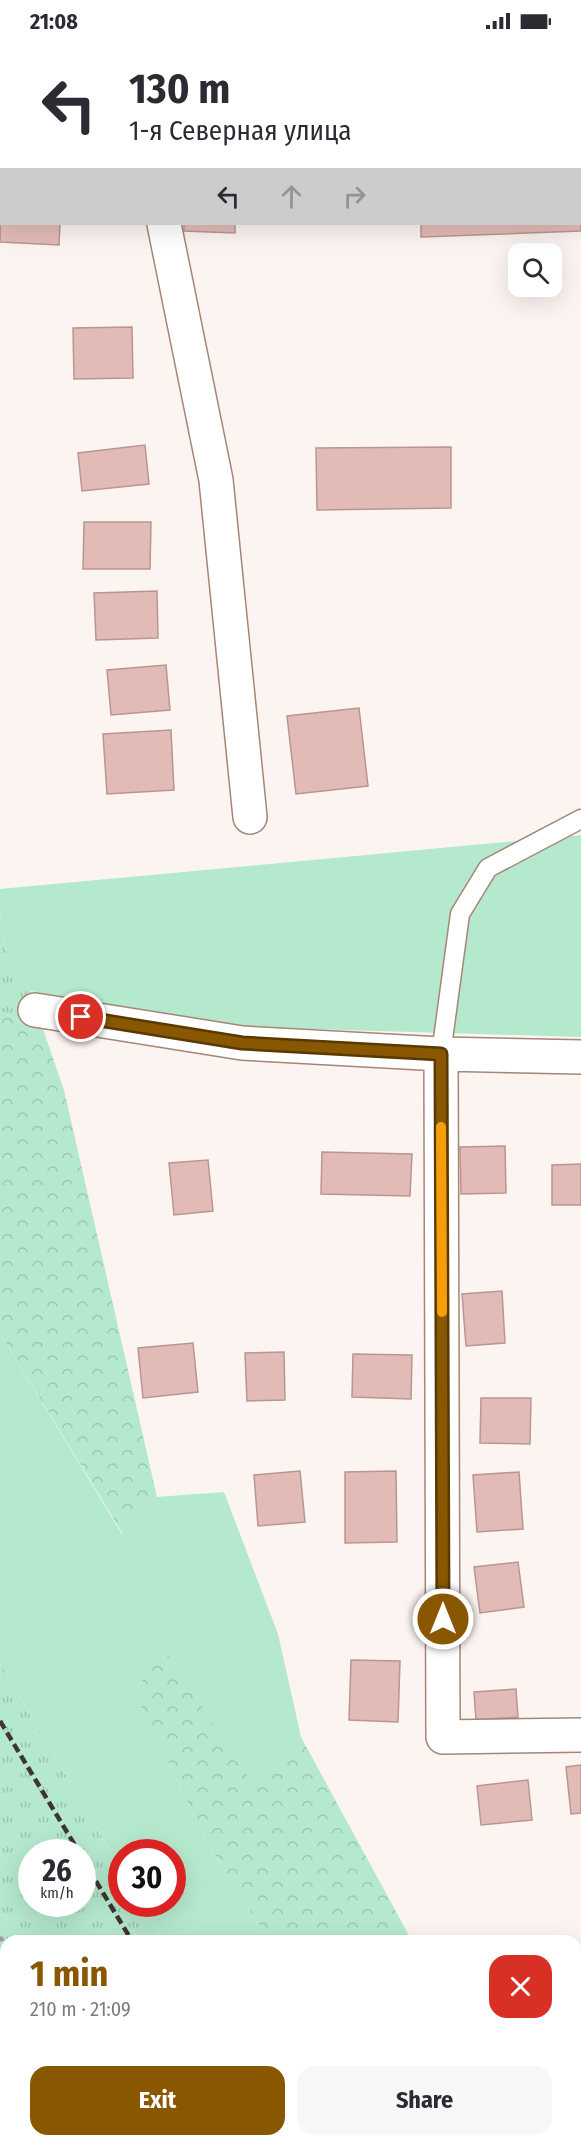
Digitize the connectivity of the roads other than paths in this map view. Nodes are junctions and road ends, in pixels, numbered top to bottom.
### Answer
1 (164, 225) edge
2 (250, 817) dead end
3 (581, 819) edge
4 (35, 1010) dead end
5 (441, 1054) junction
6 (581, 1057) edge
7 (581, 1735) edge

1 - 2 street
3 - 5 lane
4 - 5 street
5 - 6 street
5 - 7 street

